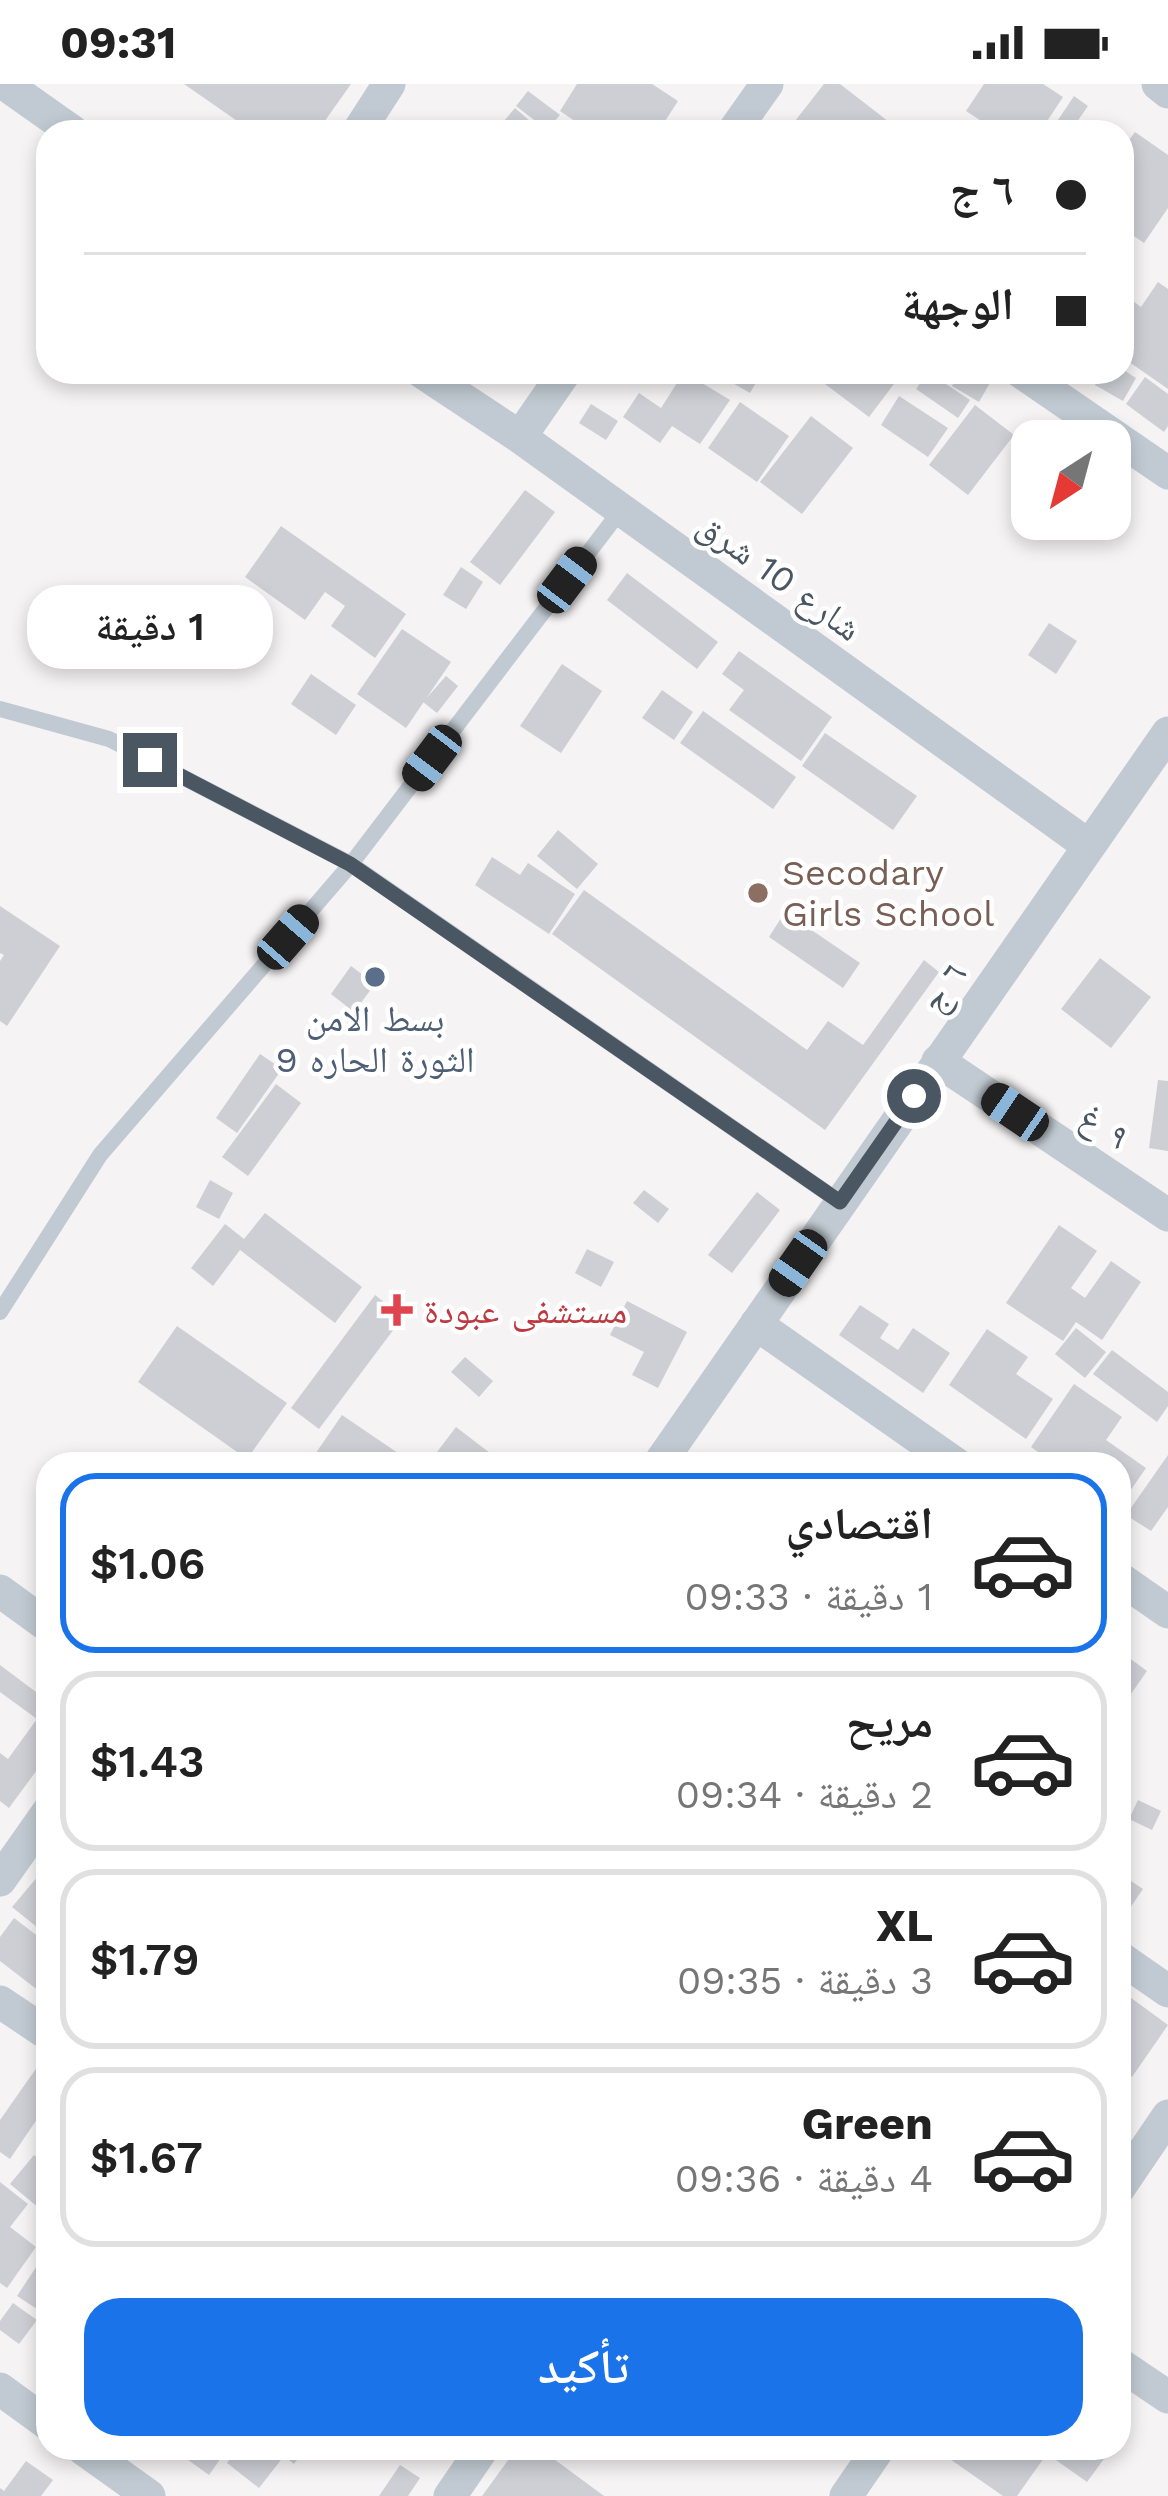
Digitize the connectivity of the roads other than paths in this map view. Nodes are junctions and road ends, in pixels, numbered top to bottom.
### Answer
1 (389, 84) edge
2 (767, 84) edge
3 (1157, 84) edge
4 (2, 85) edge
5 (1168, 92) edge
6 (56, 120) edge
7 (366, 120) edge
8 (742, 120) edge
9 (440, 384) edge
10 (557, 384) edge
11 (1038, 384) edge
12 (520, 437) junction
13 (1168, 473) edge
14 (621, 509) junction
15 (0, 709) edge
16 (1168, 733) edge
17 (1089, 847) junction
18 (350, 864) junction
19 (938, 1061) junction
20 (840, 1202) junction
21 (1168, 1215) edge
22 (0, 1312) edge
23 (755, 1324) junction
24 (667, 1452) edge
25 (939, 1452) edge
26 (1131, 1586) edge
27 (0, 1592) edge
28 (1168, 1612) edge
29 (36, 1618) edge
30 (36, 1829) edge
31 (0, 1880) edge
32 (1131, 1966) edge
33 (1168, 1991) edge
34 (0, 2002) edge
35 (36, 2026) edge
36 (1168, 2116) edge
37 (1131, 2170) edge
38 (1131, 2372) edge
39 (0, 2389) edge
40 (1168, 2397) edge
41 (36, 2415) edge
42 (91, 2460) edge
43 (475, 2460) edge
44 (871, 2460) edge
45 (112, 2486) edge
46 (149, 2496) edge
47 (450, 2496) edge
48 (846, 2496) edge

1 - 7 street
2 - 8 street
3 - 5 street
4 - 6 street
9 - 12 street, شارع 10 شرق
10 - 12 street
11 - 13 street
12 - 14 street, شارع 10 شرق
14 - 17 street, شارع 10 شرق
14 - 18 lane
15 - 18 lane
16 - 17 street, ٦ ج
17 - 19 street, ٦ ج
18 - 20 lane
18 - 22 lane
19 - 20 street, ٦ ج
19 - 21 street, ٩ غ
20 - 23 street, ٦ ج
23 - 24 street, ٦ ج
23 - 25 street
26 - 28 street
27 - 29 street
30 - 31 street
32 - 33 street
34 - 35 street
36 - 37 street
38 - 40 street
39 - 41 street
42 - 45 street
43 - 47 street
44 - 48 street
45 - 46 street

